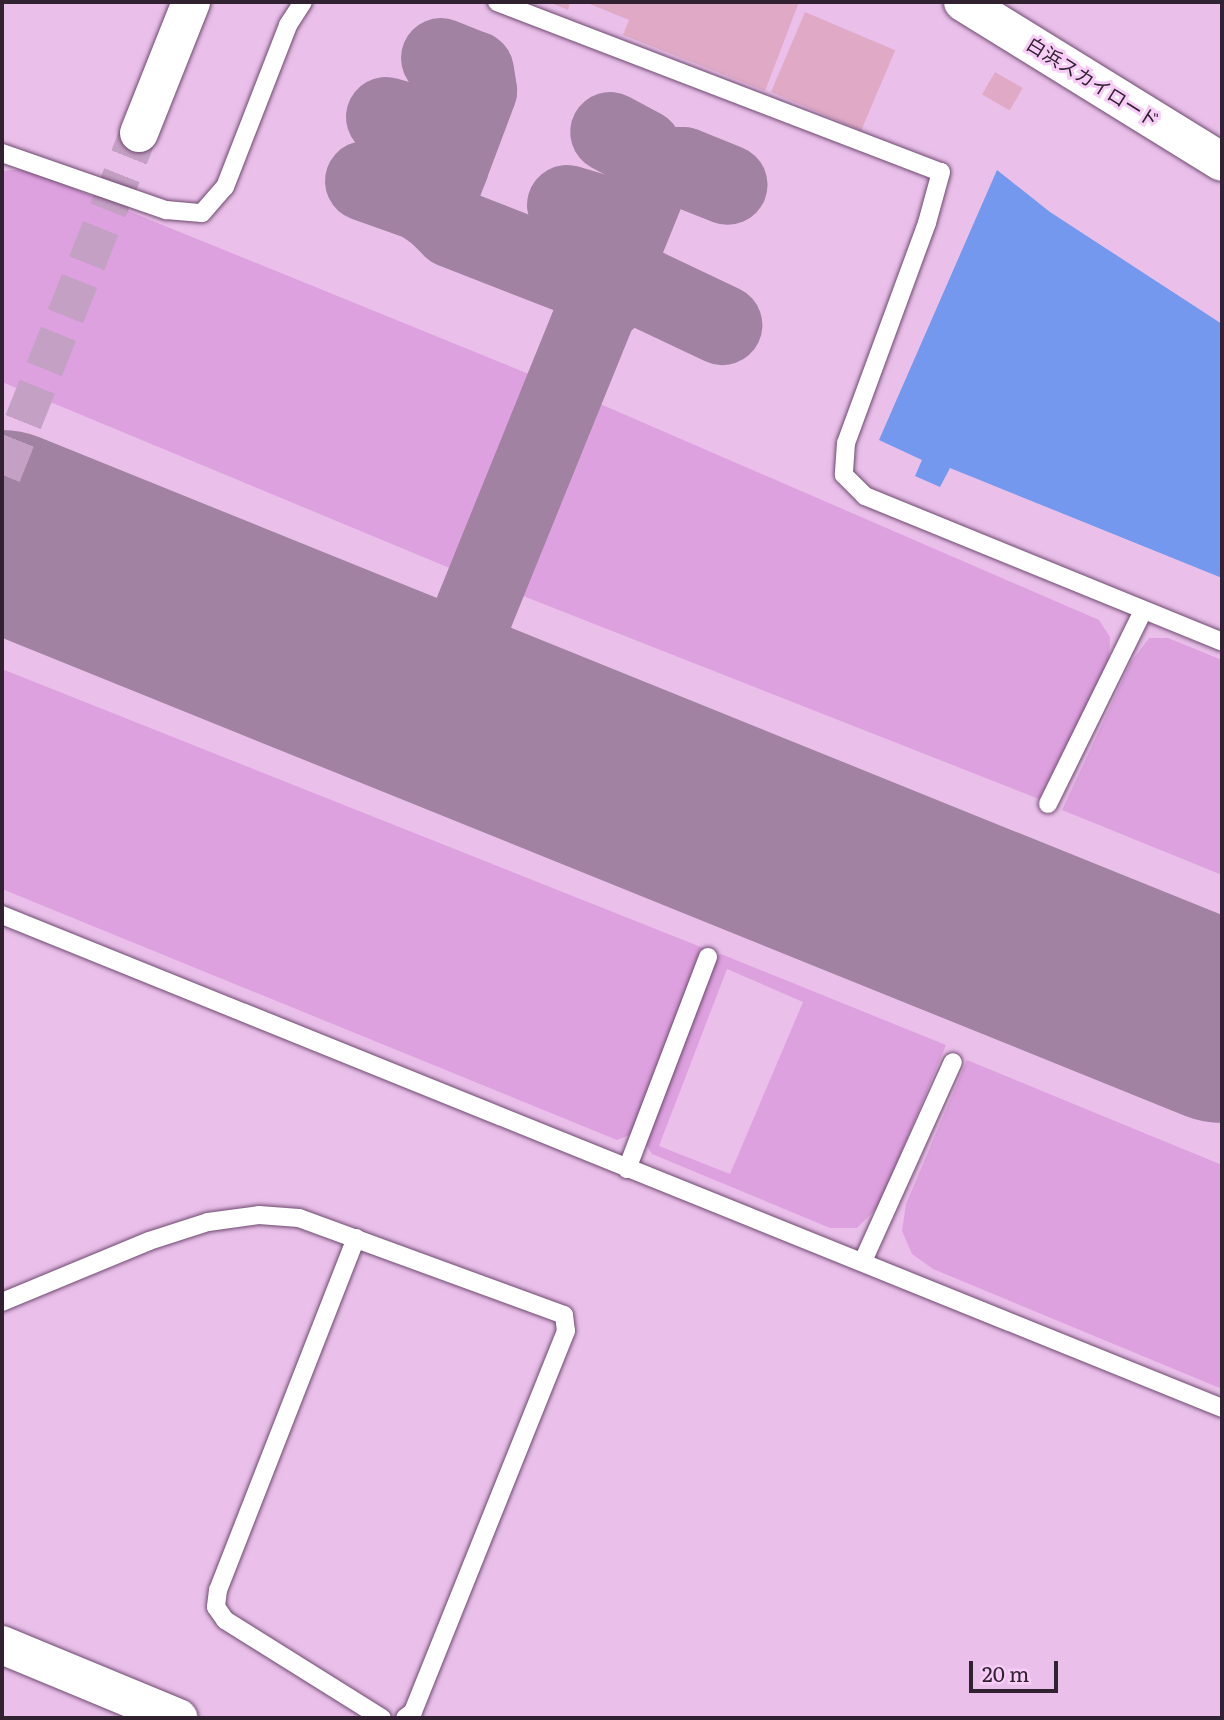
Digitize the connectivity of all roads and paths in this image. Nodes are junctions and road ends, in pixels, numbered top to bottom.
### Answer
1 (188, 2) edge
2 (303, 2) edge
3 (497, 2) edge
4 (964, 2) edge
5 (129, 130) tunnel mouth
6 (2, 153) edge
7 (1222, 162) edge
8 (1143, 611) junction
9 (1222, 642) edge
10 (1048, 804) dead end
11 (2, 915) edge
12 (709, 957) dead end
13 (953, 1062) dead end
14 (627, 1169) junction
15 (356, 1238) junction
16 (863, 1261) junction
17 (2, 1302) edge
18 (1222, 1408) edge
19 (2, 1645) edge
20 (178, 1718) edge
21 (382, 1718) edge
22 (405, 1718) edge

1 - 5 main road
2 - 6 lane
3 - 8 lane
4 - 7 main road, 白浜スカイロード
8 - 9 lane
8 - 10 lane
11 - 14 lane
12 - 14 lane
13 - 16 lane
14 - 16 lane
15 - 17 lane
15 - 21 lane
15 - 22 lane
16 - 18 lane
19 - 20 main road

